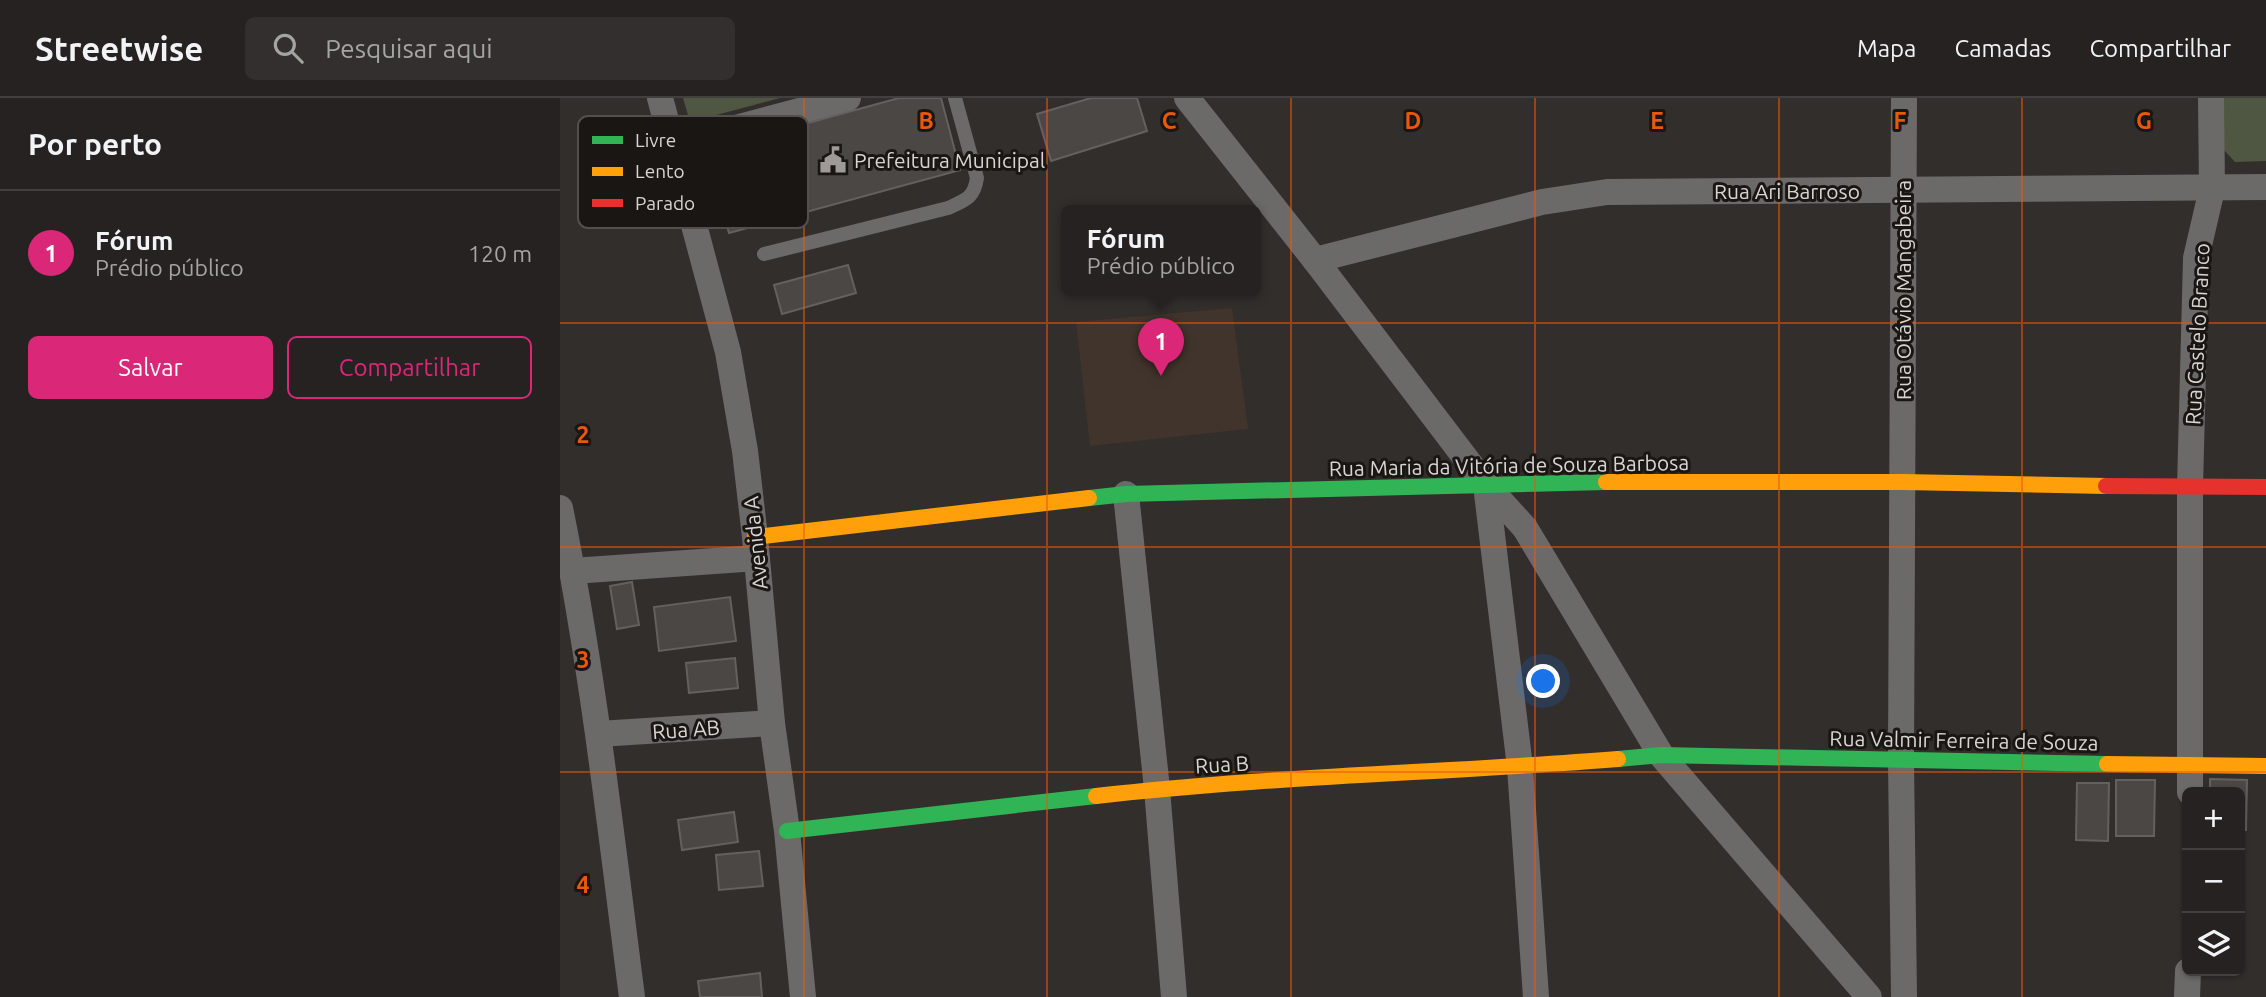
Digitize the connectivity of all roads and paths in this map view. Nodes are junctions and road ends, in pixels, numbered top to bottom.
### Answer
1 (660, 98) edge
2 (848, 98) edge
3 (955, 98) edge
4 (1187, 98) edge
5 (1904, 98) edge
6 (2211, 98) edge
7 (664, 116) edge
8 (780, 116) edge
9 (2266, 187) edge
10 (2212, 188) junction
11 (1903, 190) junction
12 (695, 228) edge
13 (764, 254) dead end
14 (1315, 260) junction
15 (1903, 482) junction
16 (1486, 485) junction
17 (2190, 487) junction
18 (2266, 487) edge
19 (1126, 494) junction
20 (560, 508) edge
21 (756, 547) junction
22 (573, 571) junction
23 (772, 723) junction
24 (599, 734) junction
25 (1661, 754) junction
26 (1901, 761) junction
27 (2190, 764) junction
28 (2266, 765) edge
29 (1520, 767) junction
30 (2190, 787) edge
31 (1157, 789) junction
32 (787, 831) junction
33 (2188, 976) edge
34 (632, 997) edge
35 (803, 997) edge
36 (1174, 997) edge
37 (1536, 997) edge
38 (1869, 997) edge
39 (1904, 997) edge
40 (2187, 997) edge

1 - 7 street, Avenida A
2 - 8 street
3 - 13 lane
4 - 14 street
5 - 11 street, Rua Otávio Mangabeira
6 - 10 street, Rua Castelo Branco
9 - 10 street, Rua Ari Barroso
10 - 11 street, Rua Ari Barroso
10 - 17 street, Rua Castelo Branco
11 - 14 street, Rua Ari Barroso
11 - 15 street, Rua Otávio Mangabeira
12 - 21 street, Avenida A
14 - 16 street
15 - 16 street, Rua Maria da Vitória de Souza Barbosa
15 - 17 street, Rua Maria da Vitória de Souza Barbosa
15 - 26 street, Rua Otávio Mangabeira
16 - 19 street, Rua Maria da Vitória de Souza Barbosa
16 - 25 street
16 - 29 street
17 - 18 street, Rua Maria da Vitória de Souza Barbosa
17 - 27 street, Rua Castelo Branco
19 - 21 street, Rua Maria da Vitória de Souza Barbosa
19 - 31 street
20 - 22 street
21 - 22 street
21 - 23 street, Avenida A
22 - 24 street
23 - 24 street, Rua AB
23 - 32 street, Avenida A
24 - 34 street
25 - 26 street, Rua Valmir Ferreira de Souza
25 - 29 street, Rua B
25 - 38 street
26 - 27 street, Rua Valmir Ferreira de Souza
26 - 39 street, Rua Otávio Mangabeira
27 - 28 street, Rua Valmir Ferreira de Souza
27 - 30 street, Rua Castelo Branco
29 - 31 street, Rua B
29 - 37 street
31 - 32 street, Rua B
31 - 36 street
32 - 35 street, Avenida A
33 - 40 street

